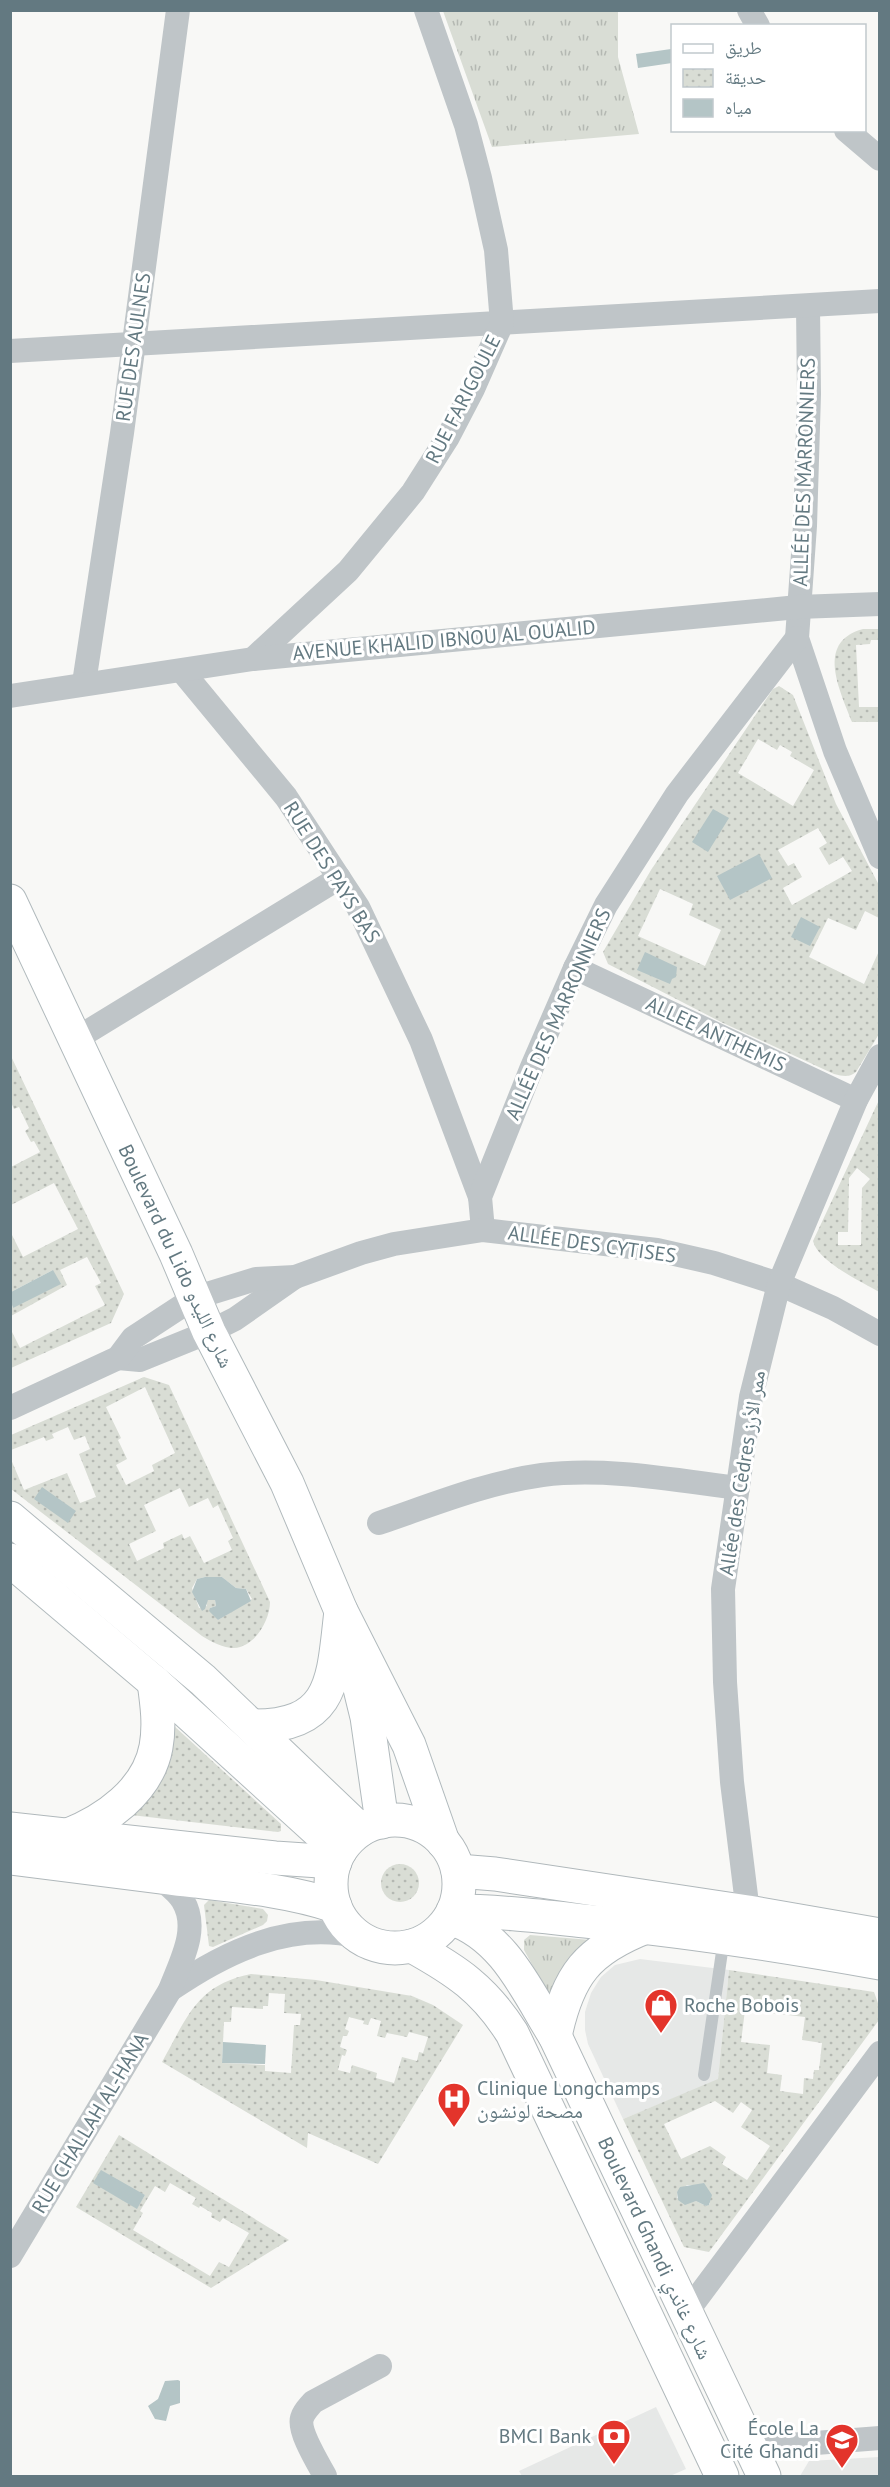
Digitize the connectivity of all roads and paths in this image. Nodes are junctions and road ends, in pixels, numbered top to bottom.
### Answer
1 (178, 10) edge
2 (426, 10) edge
3 (749, 10) edge
4 (757, 24) edge
5 (848, 132) edge
6 (879, 159) edge
7 (879, 301) edge
8 (808, 306) junction
9 (502, 323) junction
10 (134, 345) junction
11 (10, 351) edge
12 (879, 604) edge
13 (798, 607) junction
14 (797, 638) junction
15 (253, 659) junction
16 (182, 671) junction
17 (84, 683) junction
18 (10, 696) edge
19 (879, 857) edge
20 (339, 878) junction
21 (10, 901) edge
22 (575, 968) junction
23 (74, 1040) junction
24 (879, 1056) edge
25 (856, 1100) junction
26 (480, 1197) junction
27 (483, 1230) junction
28 (295, 1277) junction
29 (779, 1284) junction
30 (194, 1298) junction
31 (209, 1332) junction
32 (879, 1334) edge
33 (118, 1358) junction
34 (10, 1408) edge
35 (738, 1488) junction
36 (10, 1518) edge
37 (379, 1523) dead end
38 (10, 1560) edge
39 (341, 1611) junction
40 (154, 1682) junction
41 (252, 1726) junction
42 (10, 1829) edge
43 (66, 1836) junction
44 (354, 1841) junction
45 (443, 1842) junction
46 (10, 1858) edge
47 (458, 1870) junction
48 (160, 1878) junction
49 (335, 1906) junction
50 (748, 1912) junction
51 (451, 1915) junction
52 (647, 1927) junction
53 (879, 1935) edge
54 (359, 1937) junction
55 (724, 1937) junction
56 (412, 1946) junction
57 (879, 1963) edge
58 (170, 1990) junction
59 (555, 2036) junction
60 (879, 2053) edge
61 (704, 2076) dead end
62 (12, 2249) edge
63 (686, 2313) junction
64 (380, 2366) dead end
65 (879, 2438) edge
66 (758, 2462) edge
67 (325, 2476) edge
68 (722, 2476) edge

1 - 10 street, RUE DES AULNES
2 - 9 street, RUE FARIGOULE
3 - 4 street
5 - 6 street
7 - 8 street
8 - 9 street
8 - 13 street, ALLÉE DES MARRONNIERS
9 - 10 street
9 - 15 street, RUE FARIGOULE
10 - 11 street
10 - 17 street, RUE DES AULNES
12 - 13 street, AVENUE KHALID IBNOU AL OUALID
13 - 14 street, ALLÉE DES MARRONNIERS
13 - 15 street, AVENUE KHALID IBNOU AL OUALID
14 - 19 street, ALLÉE DES MARRONNIERS
14 - 22 street, ALLÉE DES MARRONNIERS
15 - 16 street, AVENUE KHALID IBNOU AL OUALID
16 - 17 street, AVENUE KHALID IBNOU AL OUALID
16 - 20 street, RUE DES PAYS BAS
17 - 18 street, AVENUE KHALID IBNOU AL OUALID
20 - 23 street
20 - 26 street, RUE DES PAYS BAS
21 - 23 main road, Boulevard du Lido شارع الليدو
22 - 25 street, ALLEE ANTHEMIS
22 - 26 street, ALLÉE DES MARRONNIERS
23 - 30 main road, Boulevard du Lido شارع الليدو
24 - 25 street, Allée des Cèdres ممر الأرز
25 - 29 street, Allée des Cèdres ممر الأرز
26 - 27 street, ALLÉE DES MARRONNIERS
27 - 28 street, ALLÉE DES CYTISES
27 - 29 street, ALLÉE DES CYTISES
28 - 30 street, ALLÉE DES CYTISES
28 - 31 street, ALLÉE DES CYTISES
29 - 32 street, ALLÉE DES CYTISES
29 - 35 street, Allée des Cèdres ممر الأرز
30 - 31 main road, Boulevard du Lido شارع الليدو
30 - 33 street, ALLÉE DES CYTISES
31 - 33 street, ALLÉE DES CYTISES
31 - 39 main road, Boulevard du Lido شارع الليدو
33 - 34 street, ALLÉE DES CYTISES
35 - 37 street
35 - 50 street, Allée des Cèdres ممر الأرز
36 - 41 main road
38 - 40 main road
39 - 41 main road
39 - 44 main road, Boulevard du Lido شارع الليدو
39 - 45 main road, Boulevard du Lido شارع الليدو
40 - 43 main road
40 - 44 main road
41 - 44 main road
42 - 43 main road
43 - 44 main road
44 - 45 main road
44 - 49 main road
45 - 47 main road
46 - 48 main road
47 - 50 main road
47 - 51 main road
48 - 49 main road
48 - 58 street, RUE CHALLAH AL-HANA
49 - 54 main road
50 - 53 main road
51 - 52 main road
51 - 56 main road
51 - 59 main road, Boulevard Ghandi شارع غاندي
52 - 55 main road
52 - 59 main road
54 - 56 main road
54 - 58 street
55 - 57 main road
55 - 61 lane
56 - 68 main road, Boulevard Ghandi شارع غاندي
58 - 62 street, RUE CHALLAH AL-HANA
59 - 63 main road, Boulevard Ghandi شارع غاندي
60 - 63 street
63 - 66 main road, Boulevard Ghandi شارع غاندي
64 - 67 street
65 - 66 street

